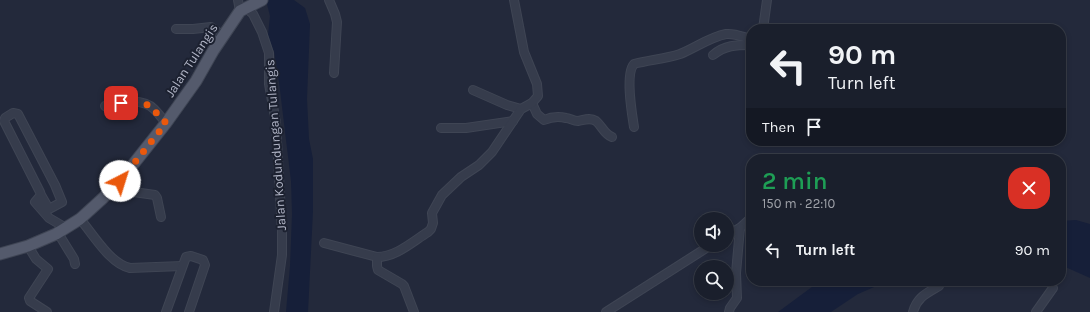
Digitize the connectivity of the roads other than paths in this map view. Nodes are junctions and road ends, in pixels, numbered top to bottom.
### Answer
1 (238, 0) edge
2 (262, 0) edge
3 (329, 0) edge
4 (514, 0) edge
5 (767, 0) edge
6 (243, 10) junction
7 (764, 24) edge
8 (176, 29) dead end
9 (224, 36) junction
10 (746, 38) edge
11 (746, 46) edge
12 (713, 55) dead end
13 (334, 73) dead end
14 (473, 90) dead end
15 (532, 103) junction
16 (105, 106) dead end
17 (521, 109) junction
18 (512, 121) junction
19 (166, 123) junction
20 (634, 127) dead end
21 (441, 128) dead end
22 (612, 137) dead end
23 (112, 189) junction
24 (41, 196) junction
25 (161, 217) dead end
26 (80, 219) junction
27 (746, 223) edge
28 (740, 228) junction
29 (734, 231) edge
30 (60, 232) junction
31 (324, 243) dead end
32 (28, 246) junction
33 (700, 252) edge
34 (0, 254) edge
35 (377, 257) junction
36 (75, 264) dead end
37 (182, 266) junction
38 (939, 286) dead end
39 (1053, 288) dead end
40 (47, 312) edge
41 (166, 312) edge
42 (189, 312) edge
43 (274, 312) edge
44 (414, 312) edge
45 (606, 312) edge
46 (729, 312) edge
47 (913, 312) edge
48 (1036, 312) edge

1 - 6 street
2 - 6 main road
3 - 13 street
4 - 15 street
5 - 7 street
6 - 9 main road, Jalan Tulangis
6 - 43 street, Jalan Kodundungan Tulangis
8 - 9 street
9 - 19 main road, Jalan Tulangis
10 - 20 street
11 - 12 street
14 - 17 street
15 - 17 street
15 - 22 street
16 - 19 street
17 - 18 street
18 - 21 street
18 - 35 street
19 - 23 main road, Jalan Tulangis
23 - 25 street
23 - 26 main road, Jalan Tulangis
24 - 24 street
24 - 30 street
26 - 30 main road, Jalan Tulangis
26 - 37 street
27 - 28 street
28 - 29 street
28 - 46 street
30 - 32 main road, Jalan Tulangis
30 - 36 street
31 - 35 street
32 - 34 main road, Jalan Tulangis
32 - 40 street
33 - 45 street
35 - 44 street
37 - 41 street
37 - 42 street
38 - 47 street
39 - 48 street

